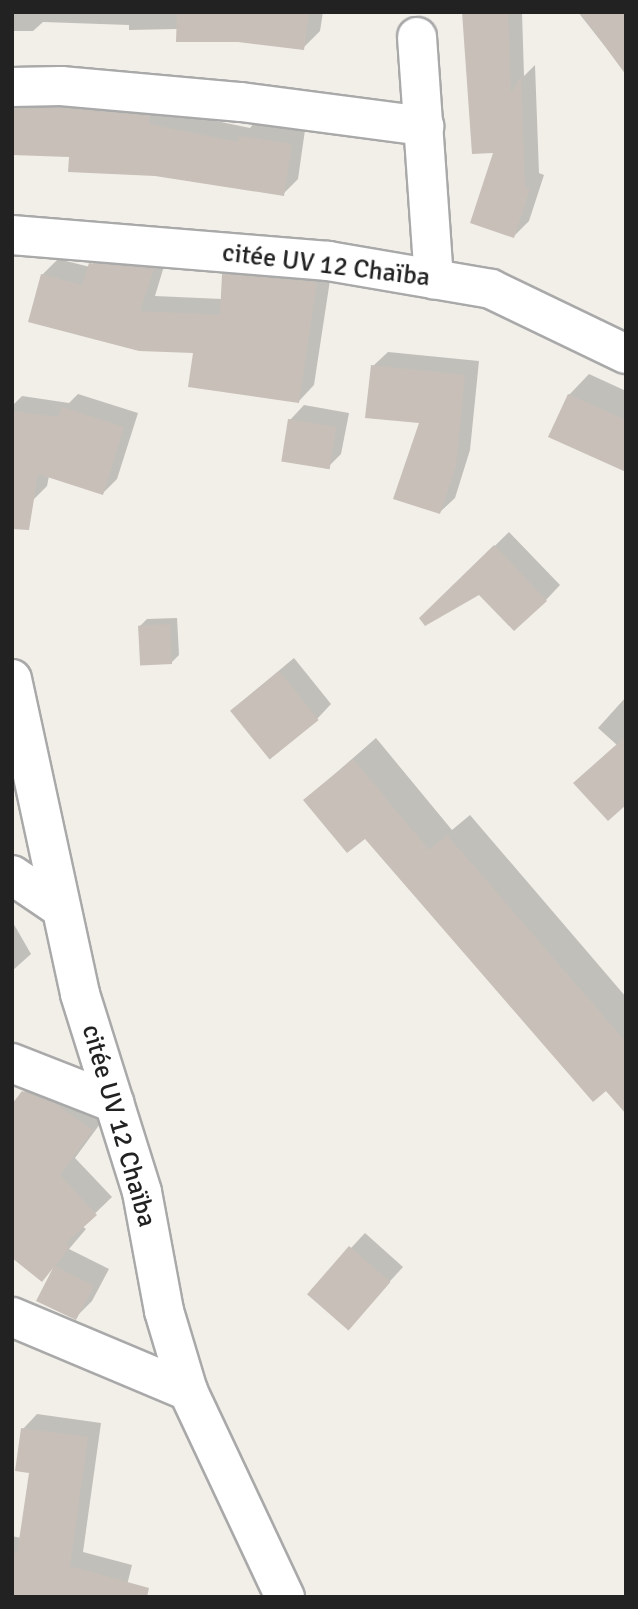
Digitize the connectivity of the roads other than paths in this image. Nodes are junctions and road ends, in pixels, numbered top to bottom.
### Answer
1 (417, 37) dead end
2 (12, 88) edge
3 (424, 126) junction
4 (12, 235) edge
5 (434, 279) junction
6 (626, 354) edge
7 (12, 679) edge
8 (12, 875) edge
9 (59, 907) junction
10 (12, 1062) edge
11 (114, 1102) junction
12 (12, 1317) edge
13 (188, 1391) junction
14 (285, 1597) edge

1 - 3 street
2 - 3 street
3 - 5 street
4 - 5 street, citée UV 12 Chaïba
5 - 6 street, citée UV 12 Chaïba
7 - 9 street, citée UV 12 Chaïba
8 - 9 street
9 - 11 street, citée UV 12 Chaïba
10 - 11 street
11 - 13 street, citée UV 12 Chaïba
12 - 13 street
13 - 14 street, citée UV 12 Chaïba

